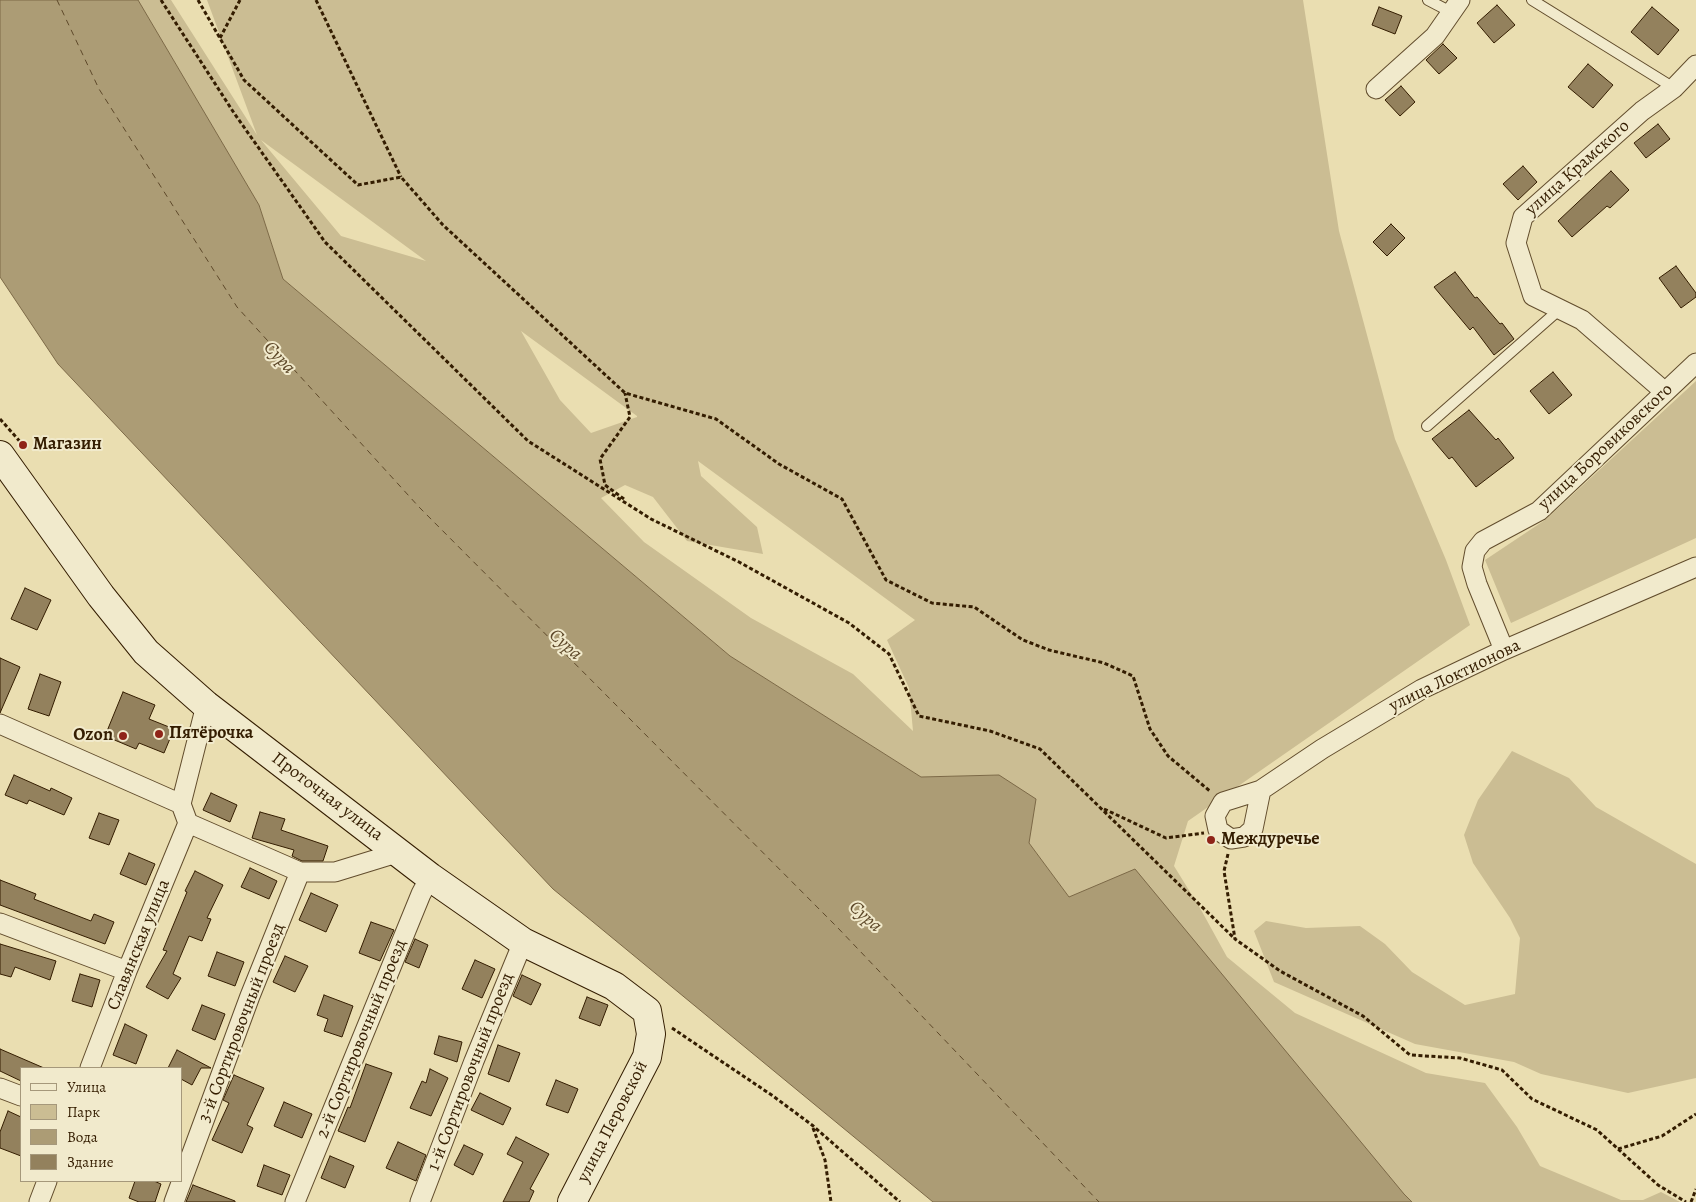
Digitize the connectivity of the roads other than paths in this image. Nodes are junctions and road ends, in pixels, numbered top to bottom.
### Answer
1 (1428, 0) edge
2 (1532, 0) edge
3 (1456, 6) edge
4 (1696, 65) edge
5 (1674, 88) junction
6 (1376, 89) dead end
7 (1560, 309) junction
8 (1696, 363) edge
9 (1665, 392) junction
10 (1427, 426) dead end
11 (12, 450) edge
12 (1696, 567) edge
13 (1504, 650) junction
14 (206, 705) junction
15 (0, 724) edge
16 (1261, 790) junction
17 (181, 804) junction
18 (188, 823) junction
19 (400, 852) junction
20 (300, 872) junction
21 (430, 877) junction
22 (0, 923) edge
23 (523, 942) junction
24 (128, 970) junction
25 (647, 1011) joint
26 (90, 1067) edge
27 (0, 1088) edge
28 (20, 1096) edge
29 (182, 1180) edge
30 (47, 1182) edge
31 (181, 1182) edge
32 (39, 1202) edge
33 (174, 1202) edge
34 (295, 1202) edge
35 (420, 1202) edge
36 (572, 1202) edge

1 - 3 lane
2 - 5 lane
3 - 6 street
4 - 5 street, улица Крамского
5 - 7 street, улица Крамского
7 - 9 street
7 - 10 lane
8 - 9 street, улица Боровиковского
9 - 13 street, улица Боровиковского
11 - 14 main road, Проточная улица
12 - 13 street, улица Локтионова
13 - 16 street, улица Локтионова
14 - 17 street
14 - 19 main road, Проточная улица
15 - 17 street
16 - 16 street, улица Локтионова
17 - 18 street
18 - 20 street
18 - 24 street, Славянская улица
19 - 20 street
19 - 21 main road, Проточная улица
20 - 29 street, 3-й Сортировочный проезд
21 - 23 main road, Проточная улица
21 - 34 street, 2-й Сортировочный проезд
22 - 24 street
23 - 25 main road, Проточная улица
23 - 35 street, 1-й Сортировочный проезд
24 - 26 street, Славянская улица
25 - 36 main road, улица Перовской
27 - 28 street
30 - 32 street
31 - 33 street, 3-й Сортировочный проезд

